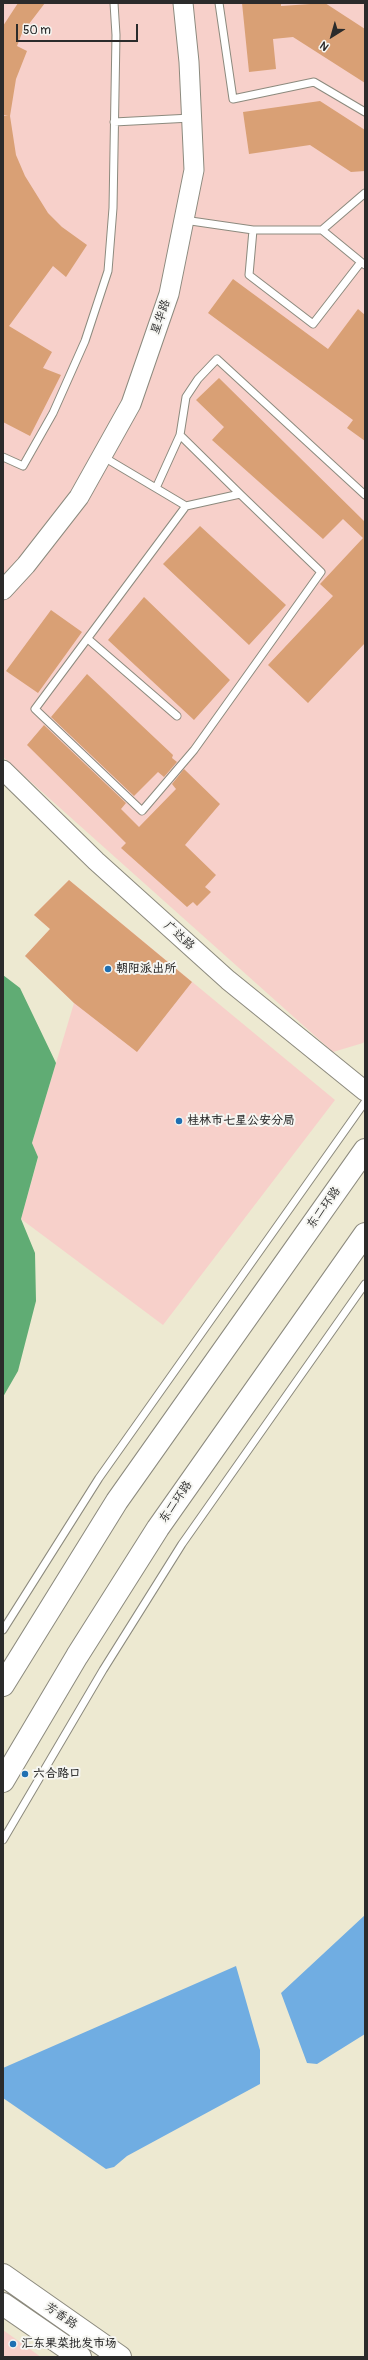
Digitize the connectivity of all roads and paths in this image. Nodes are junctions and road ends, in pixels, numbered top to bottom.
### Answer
1 (114, 3) edge
2 (183, 3) edge
3 (219, 3) edge
4 (365, 112) edge
5 (191, 118) junction
6 (114, 122) junction
7 (365, 193) edge
8 (184, 220) junction
9 (253, 230) junction
10 (322, 230) junction
11 (363, 263) edge
12 (180, 435) junction
13 (102, 456) junction
14 (3, 457) edge
15 (156, 488) junction
16 (240, 494) junction
17 (365, 495) edge
18 (186, 506) junction
19 (3, 590) edge
20 (88, 639) junction
21 (177, 716) dead end
22 (3, 770) edge
23 (365, 1091) edge
24 (365, 1102) edge
25 (365, 1150) edge
26 (365, 1234) edge
27 (365, 1284) edge
28 (3, 1630) edge
29 (3, 1685) edge
30 (3, 1781) edge
31 (3, 1840) edge
32 (3, 2275) edge
33 (3, 2304) edge
34 (80, 2357) edge
35 (120, 2357) edge

1 - 6 lane
2 - 5 street, 星华路
3 - 4 lane
5 - 6 lane
5 - 8 street, 星华路
6 - 14 lane
7 - 10 lane
8 - 9 lane
8 - 13 street, 星华路
9 - 10 lane
9 - 11 lane
10 - 11 lane
12 - 15 lane
12 - 16 lane
12 - 17 lane
13 - 15 lane
13 - 19 street, 星华路
15 - 18 lane
16 - 18 lane
16 - 20 lane
18 - 20 lane
20 - 21 lane
22 - 23 street, 广达路
24 - 28 lane
25 - 29 main road, 东二环路
26 - 30 main road, 东二环路
27 - 31 lane
32 - 35 main road, 芳香路
33 - 34 main road, 芳香路

